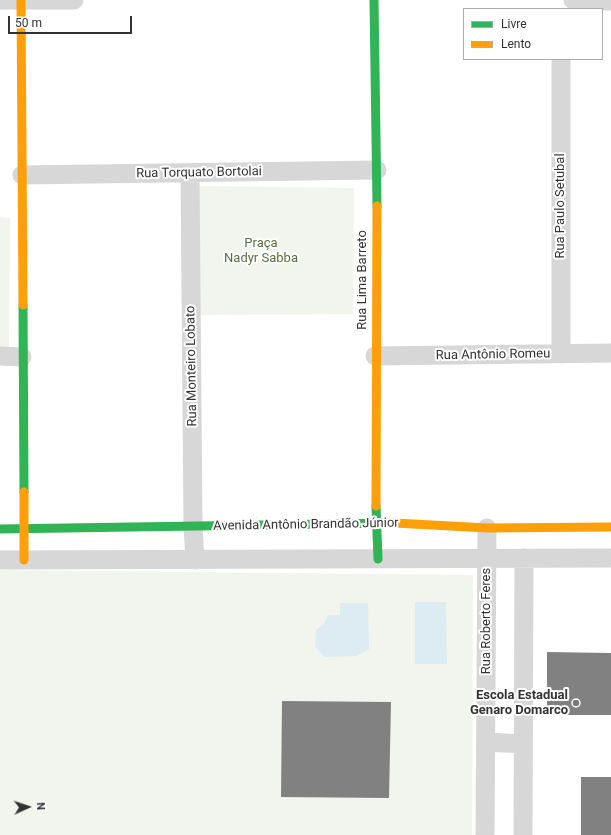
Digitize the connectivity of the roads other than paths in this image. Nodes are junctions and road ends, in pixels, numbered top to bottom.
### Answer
1 (0, 0) edge
2 (74, 0) edge
3 (374, 0) edge
4 (573, 0) edge
5 (22, 1) edge
6 (611, 1) edge
7 (561, 60) edge
8 (377, 170) junction
9 (190, 173) junction
10 (22, 175) junction
11 (611, 353) edge
12 (561, 354) junction
13 (0, 356) edge
14 (375, 356) junction
15 (22, 357) junction
16 (376, 522) junction
17 (611, 526) edge
18 (193, 527) junction
19 (487, 528) junction
20 (0, 529) edge
21 (23, 529) junction
22 (487, 558) junction
23 (524, 558) junction
24 (611, 558) edge
25 (378, 559) junction
26 (0, 560) edge
27 (24, 560) junction
28 (195, 560) junction
29 (486, 742) junction
30 (523, 744) junction
31 (485, 835) edge
32 (523, 835) edge

1 - 5 street
2 - 5 street
3 - 8 street, Rua Lima Barreto
4 - 6 street
5 - 10 street
7 - 12 street, Rua Paulo Setubal
8 - 9 street, Rua Torquato Bortolai
8 - 14 street, Rua Lima Barreto
9 - 10 street, Rua Torquato Bortolai
9 - 18 street, Rua Monteiro Lobato
10 - 15 street
11 - 12 street, Rua Antônio Romeu
12 - 14 street, Rua Antônio Romeu
13 - 15 street
14 - 16 street, Rua Lima Barreto
15 - 21 street
16 - 18 street, Avenida Antônio Brandão Júnior
16 - 19 street, Avenida Antônio Brandão Júnior
16 - 25 street, Rua Lima Barreto
17 - 19 street, Avenida Antônio Brandão Júnior
18 - 21 street, Avenida Antônio Brandão Júnior
18 - 28 street, Rua Monteiro Lobato
19 - 22 street, Rua Roberto Feres
20 - 21 street, Avenida Antônio Brandão Júnior
21 - 27 street
22 - 23 street
22 - 25 street
22 - 29 street, Rua Roberto Feres
23 - 24 street
23 - 30 street
25 - 28 street
26 - 27 street
27 - 28 street
29 - 30 street
29 - 31 street, Rua Roberto Feres
30 - 32 street

